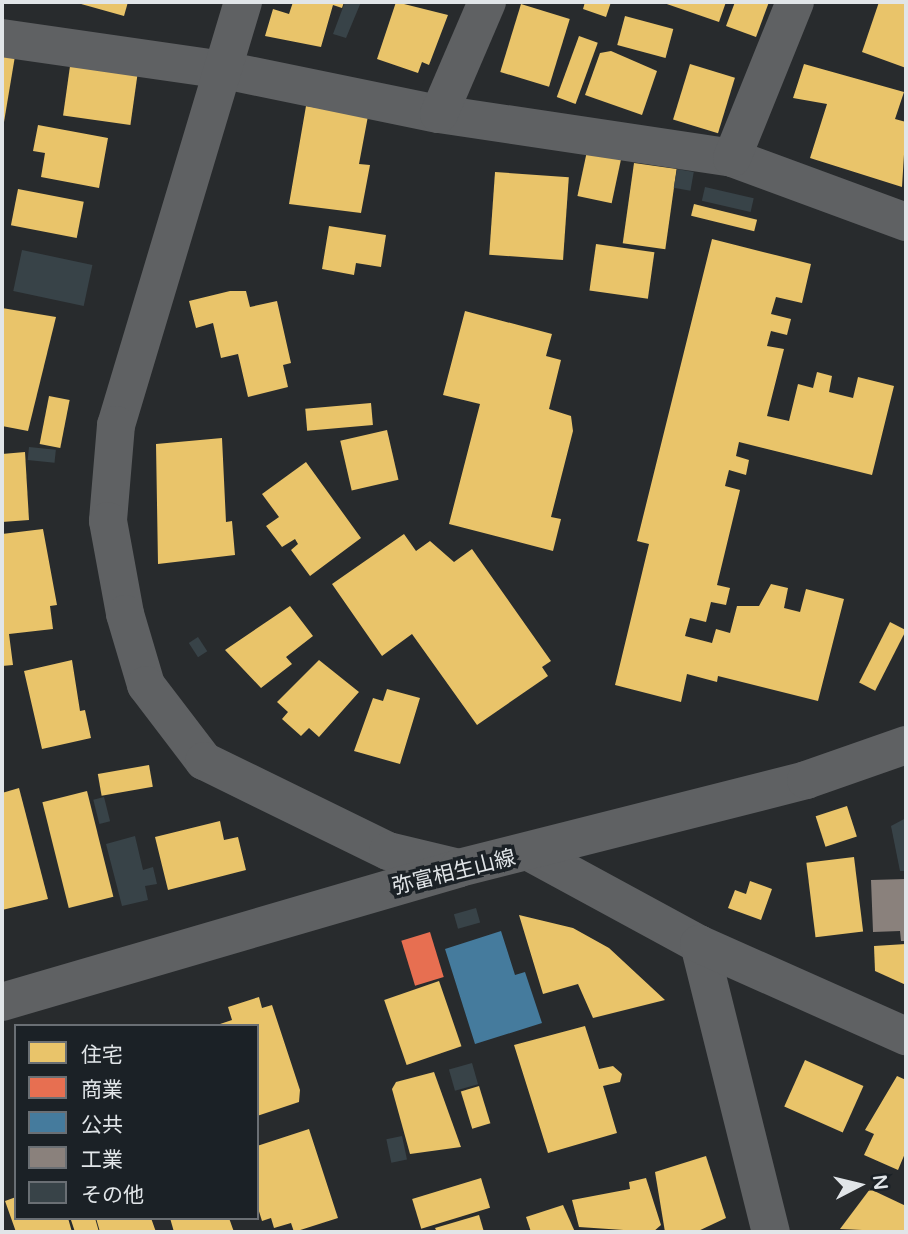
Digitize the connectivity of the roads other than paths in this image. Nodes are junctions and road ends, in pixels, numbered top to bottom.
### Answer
1 (243, 2) edge
2 (486, 2) edge
3 (796, 2) edge
4 (2, 38) edge
5 (224, 69) junction
6 (439, 114) junction
7 (732, 158) junction
8 (906, 222) edge
9 (906, 745) edge
10 (533, 854) junction
11 (459, 868) junction
12 (699, 944) junction
13 (2, 1002) edge
14 (906, 1036) edge
15 (771, 1232) edge

1 - 5 street
2 - 6 street
3 - 7 street
4 - 5 street
5 - 6 street
5 - 11 street
6 - 7 street
7 - 8 street
9 - 10 street, 弥富相生山線
10 - 11 street, 弥富相生山線
10 - 12 street
11 - 13 street, 弥富相生山線
12 - 14 street
12 - 15 street

